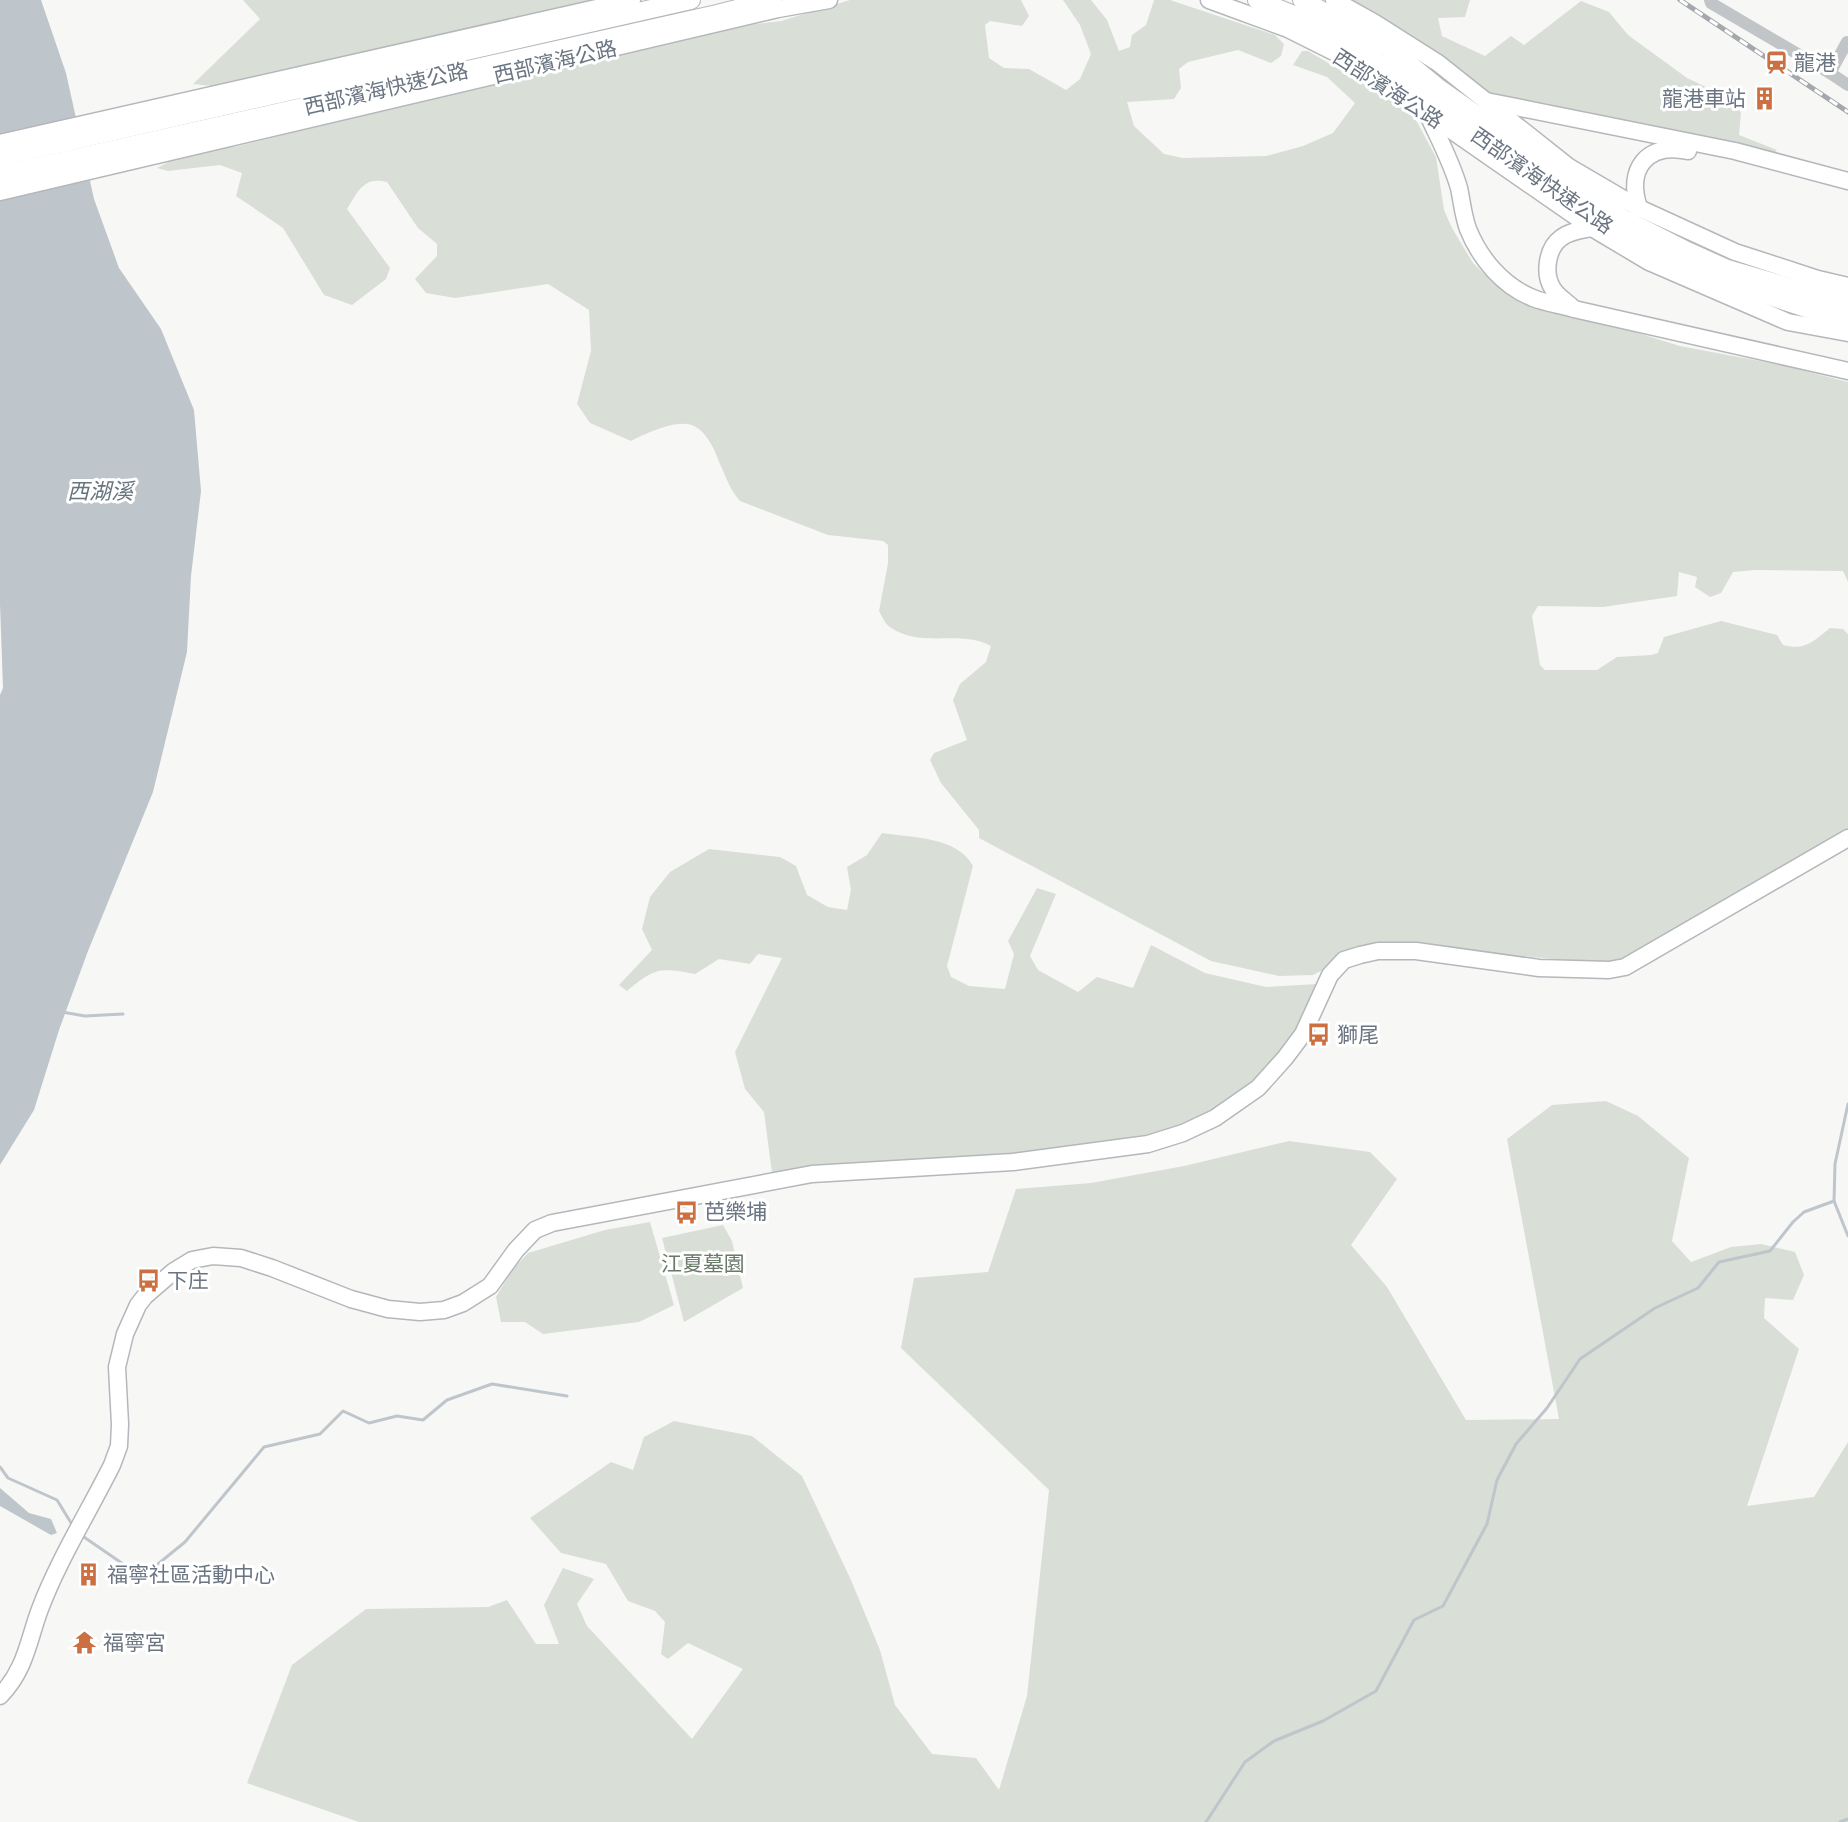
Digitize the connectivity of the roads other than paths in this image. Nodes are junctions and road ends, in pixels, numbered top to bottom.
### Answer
1 (632, 0) edge
2 (691, 0) edge
3 (772, 0) edge
4 (829, 0) edge
5 (1209, 0) edge
6 (1257, 0) edge
7 (1302, 0) edge
8 (1334, 0) edge
9 (1710, 0) edge
10 (1847, 42) edge
11 (1830, 73) junction
12 (1848, 85) edge
13 (1482, 100) junction
14 (1428, 114) junction
15 (0, 142) edge
16 (108, 142) junction
17 (0, 157) edge
18 (0, 176) edge
19 (1848, 181) edge
20 (0, 192) edge
21 (1639, 208) junction
22 (1592, 228) junction
23 (1848, 286) edge
24 (1848, 301) edge
25 (1574, 309) junction
26 (1848, 317) edge
27 (1848, 333) edge
28 (1848, 371) edge
29 (1848, 838) edge
30 (0, 1696) edge

1 - 16 main road, 西部濱海公路
2 - 16 highway, 西部濱海快速公路
3 - 16 highway, 西部濱海快速公路
4 - 16 main road, 西部濱海公路
5 - 14 main road, 西部濱海公路
6 - 26 highway, 西部濱海快速公路
7 - 24 highway, 西部濱海快速公路
8 - 13 main road
9 - 11 street
10 - 11 street
11 - 12 street
13 - 19 main road
13 - 21 main road
14 - 22 main road, 西部濱海公路
14 - 25 main road
15 - 16 main road
16 - 17 highway, 西部濱海快速公路
16 - 18 highway, 西部濱海快速公路
16 - 20 main road
19 - 21 main road
21 - 23 main road
22 - 25 main road
22 - 27 main road, 西部濱海公路
25 - 28 main road
29 - 30 main road

